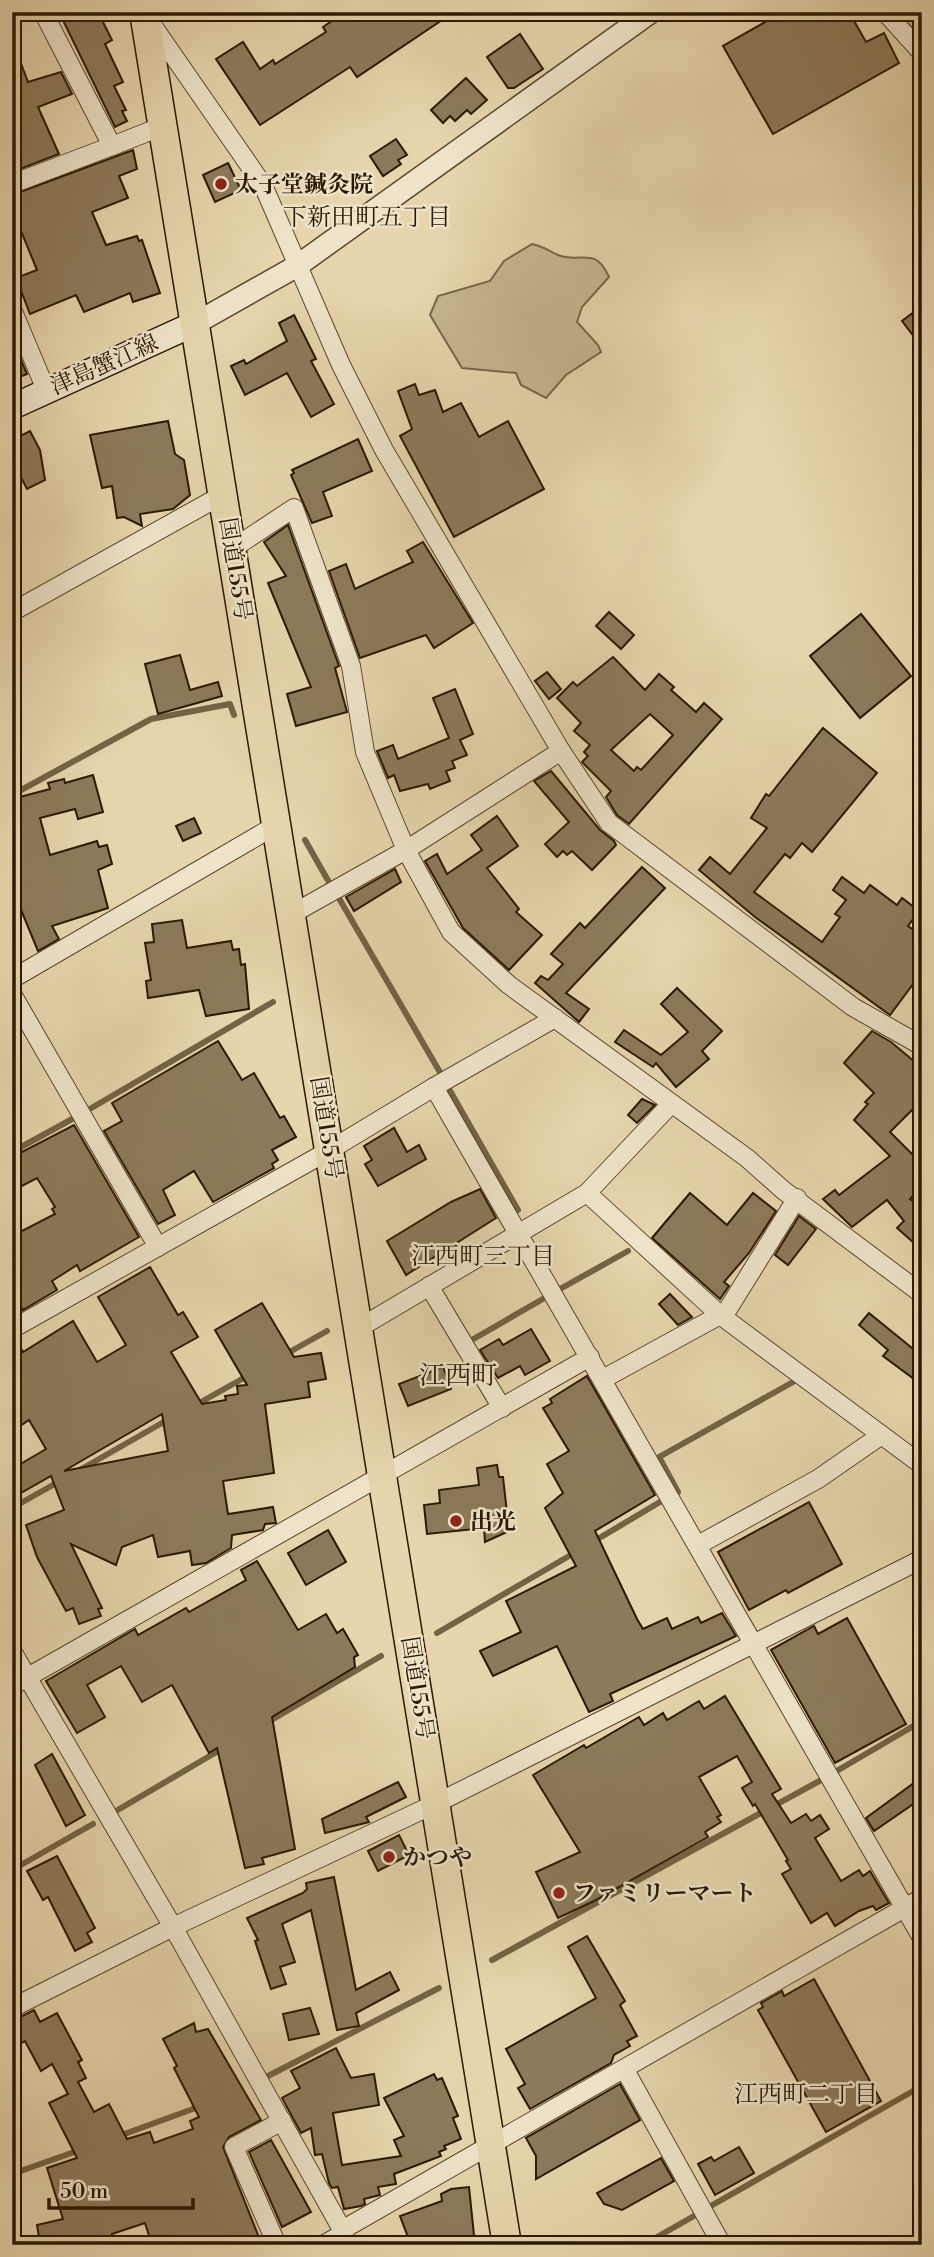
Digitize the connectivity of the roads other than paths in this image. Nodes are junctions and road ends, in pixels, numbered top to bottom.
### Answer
1 (43, 12) edge
2 (651, 12) edge
3 (885, 12) edge
4 (144, 13) edge
5 (922, 53) edge
6 (163, 126) junction
7 (112, 146) junction
8 (12, 184) edge
9 (297, 266) junction
10 (12, 309) edge
11 (196, 323) junction
12 (46, 390) junction
13 (12, 407) edge
14 (224, 495) junction
15 (232, 549) junction
16 (12, 612) edge
17 (561, 751) junction
18 (278, 824) junction
19 (406, 850) junction
20 (292, 914) junction
21 (12, 979) edge
22 (12, 994) edge
23 (555, 1018) junction
24 (922, 1046) edge
25 (434, 1087) junction
26 (671, 1104) junction
27 (330, 1150) junction
28 (587, 1194) junction
29 (797, 1198) junction
30 (518, 1232) junction
31 (158, 1247) junction
32 (429, 1286) junction
33 (922, 1294) edge
34 (722, 1316) junction
35 (359, 1328) junction
36 (12, 1329) edge
37 (590, 1357) junction
38 (603, 1379) junction
39 (502, 1408) junction
40 (880, 1436) junction
41 (922, 1465) edge
42 (383, 1476) junction
43 (698, 1545) junction
44 (922, 1559) edge
45 (754, 1643) junction
46 (12, 1651) edge
47 (20, 1682) edge
48 (436, 1802) junction
49 (922, 1898) edge
50 (905, 1908) junction
51 (173, 1927) junction
52 (922, 1938) edge
53 (12, 2008) edge
54 (625, 2070) junction
55 (282, 2122) junction
56 (491, 2146) junction
57 (342, 2230) junction
58 (277, 2245) edge
59 (323, 2245) edge
60 (507, 2245) edge
61 (722, 2245) edge

1 - 7 street
2 - 9 street
3 - 5 street
4 - 6 highway, 国道155号
4 - 9 street
6 - 7 street
6 - 11 highway, 国道155号
7 - 8 street
9 - 11 street
9 - 17 street
10 - 12 street
11 - 12 main road, 津島蟹江線
11 - 14 highway, 国道155号
12 - 13 main road, 津島蟹江線
14 - 15 highway, 国道155号
14 - 16 street
15 - 18 highway, 国道155号
15 - 19 street
17 - 19 street
17 - 24 street
18 - 20 highway, 国道155号
18 - 21 street
19 - 20 street
19 - 23 street
20 - 27 highway, 国道155号
22 - 31 street
23 - 25 street
23 - 26 street
25 - 27 street
25 - 30 street
26 - 28 street
26 - 29 street
27 - 31 street
27 - 35 highway, 国道155号
28 - 30 street
28 - 34 street
29 - 33 street
29 - 34 street
30 - 32 street
30 - 37 street
31 - 36 street
32 - 35 street
32 - 39 street
34 - 38 street
34 - 40 street
35 - 42 highway, 国道155号
37 - 38 street
37 - 39 street
38 - 43 street
39 - 42 street
40 - 41 street
40 - 43 street
42 - 47 street
42 - 48 highway, 国道155号
43 - 45 street
44 - 45 street
45 - 48 street
45 - 50 street
46 - 47 street
47 - 51 street
48 - 51 street
48 - 56 highway, 国道155号
49 - 50 street
50 - 52 street
50 - 54 street
51 - 53 street
51 - 55 street
54 - 56 street
54 - 61 street
55 - 57 street
55 - 58 street
56 - 57 street
56 - 60 highway, 国道155号
57 - 59 street

